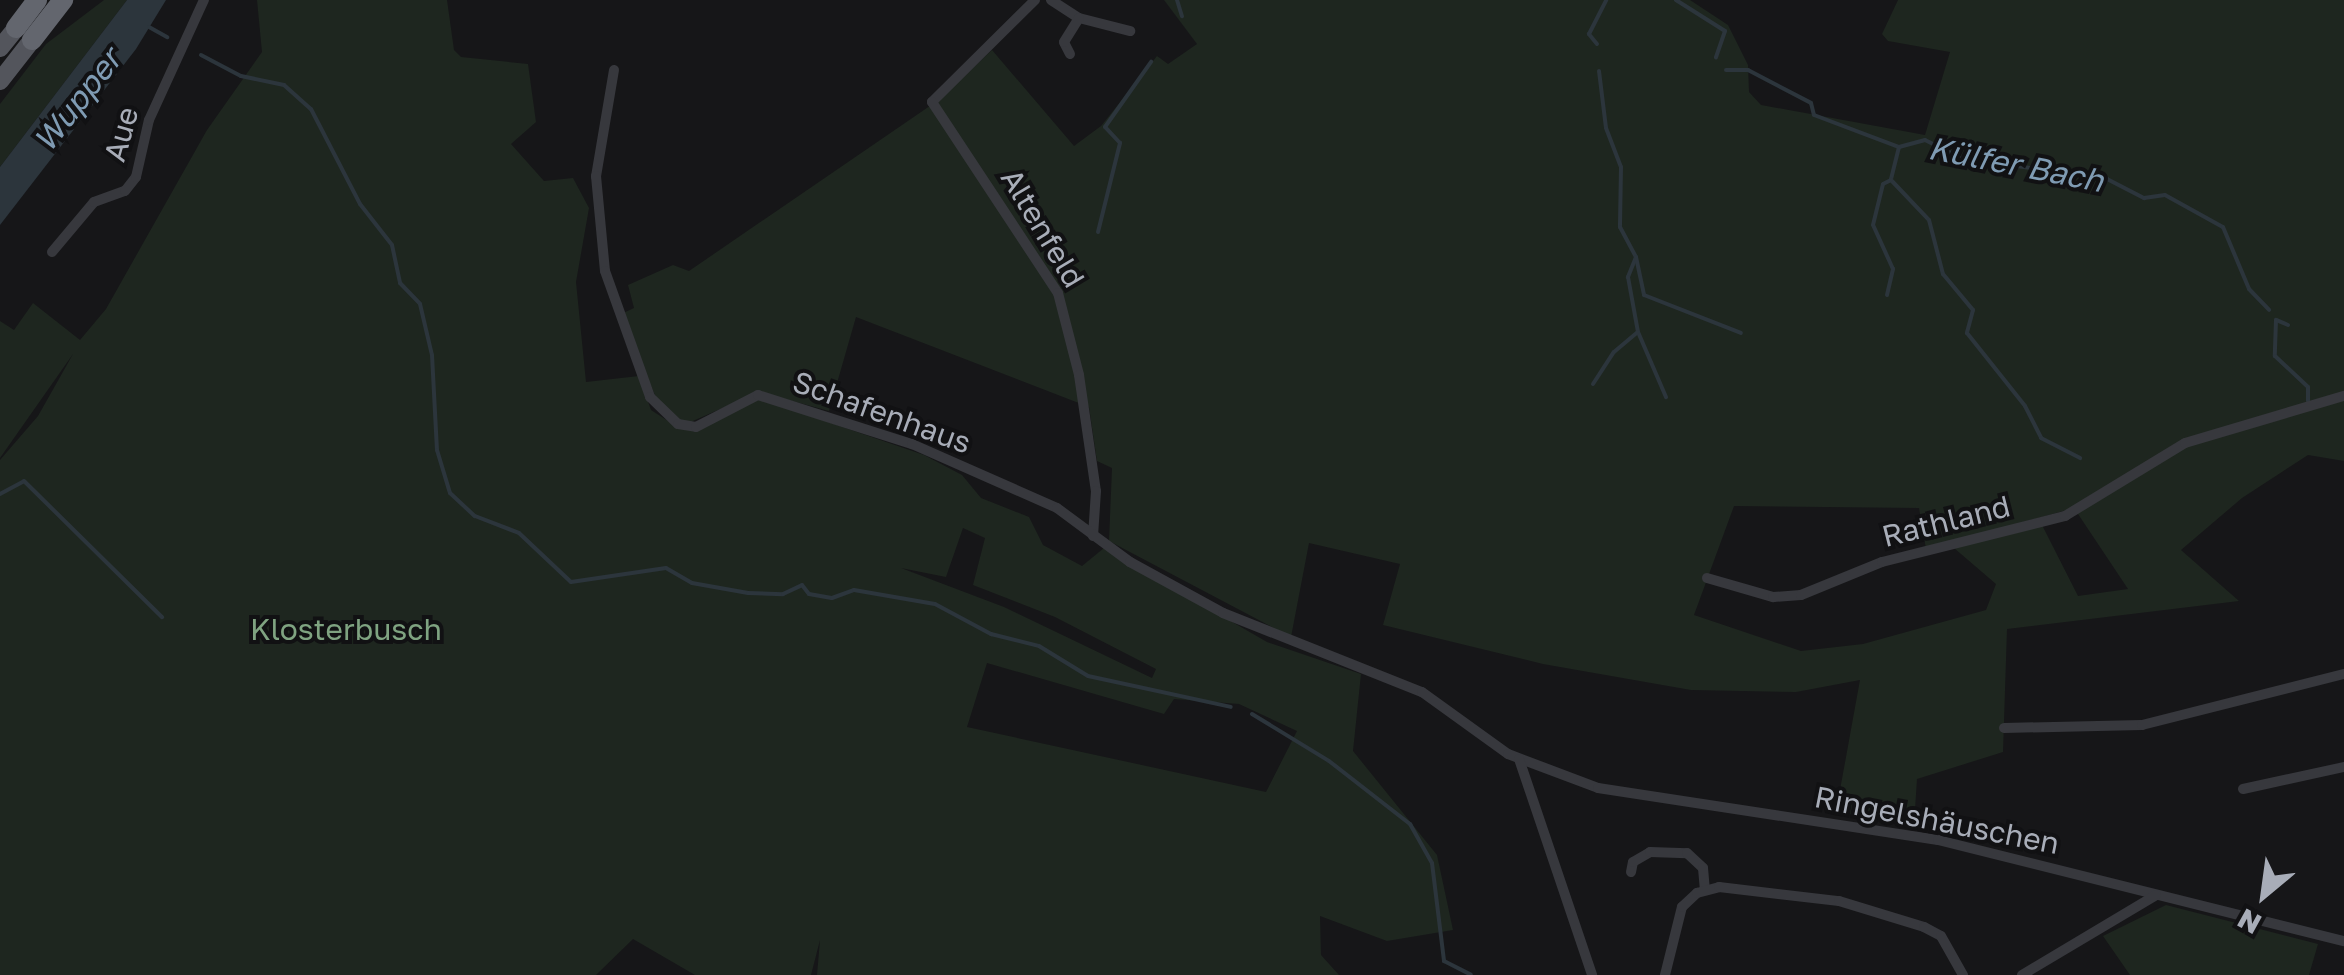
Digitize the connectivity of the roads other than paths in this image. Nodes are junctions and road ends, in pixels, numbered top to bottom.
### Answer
1 (38, 0) edge
2 (63, 0) edge
3 (204, 0) edge
4 (1035, 0) edge
5 (1050, 0) edge
6 (1079, 18) junction
7 (1130, 31) dead end
8 (24, 34) junction
9 (0, 48) edge
10 (1070, 54) dead end
11 (614, 70) dead end
12 (0, 81) edge
13 (52, 252) dead end
14 (2344, 396) edge
15 (1094, 536) junction
16 (1707, 578) dead end
17 (1372, 673) joint
18 (2344, 674) edge
19 (2004, 728) dead end
20 (1519, 759) junction
21 (2344, 767) edge
22 (2243, 789) dead end
23 (1630, 872) dead end
24 (1704, 890) junction
25 (2156, 894) junction
26 (2344, 941) edge
27 (1592, 975) edge
28 (1665, 975) edge
29 (1963, 975) edge
30 (2022, 975) edge

1 - 8 highway
2 - 8 highway
3 - 13 street, Aue
4 - 15 street, Altenfeld
5 - 6 street
6 - 7 street
6 - 10 street
8 - 9 main road
8 - 12 main road
11 - 15 street, Schafenhaus
14 - 16 street, Rathland
15 - 17 street, Schafenhaus
17 - 20 street, Ringelshäuschen
18 - 19 street
20 - 25 street, Ringelshäuschen
20 - 27 street
21 - 22 street
23 - 24 street
24 - 28 street
24 - 29 street
25 - 26 street, Ringelshäuschen
25 - 30 street

